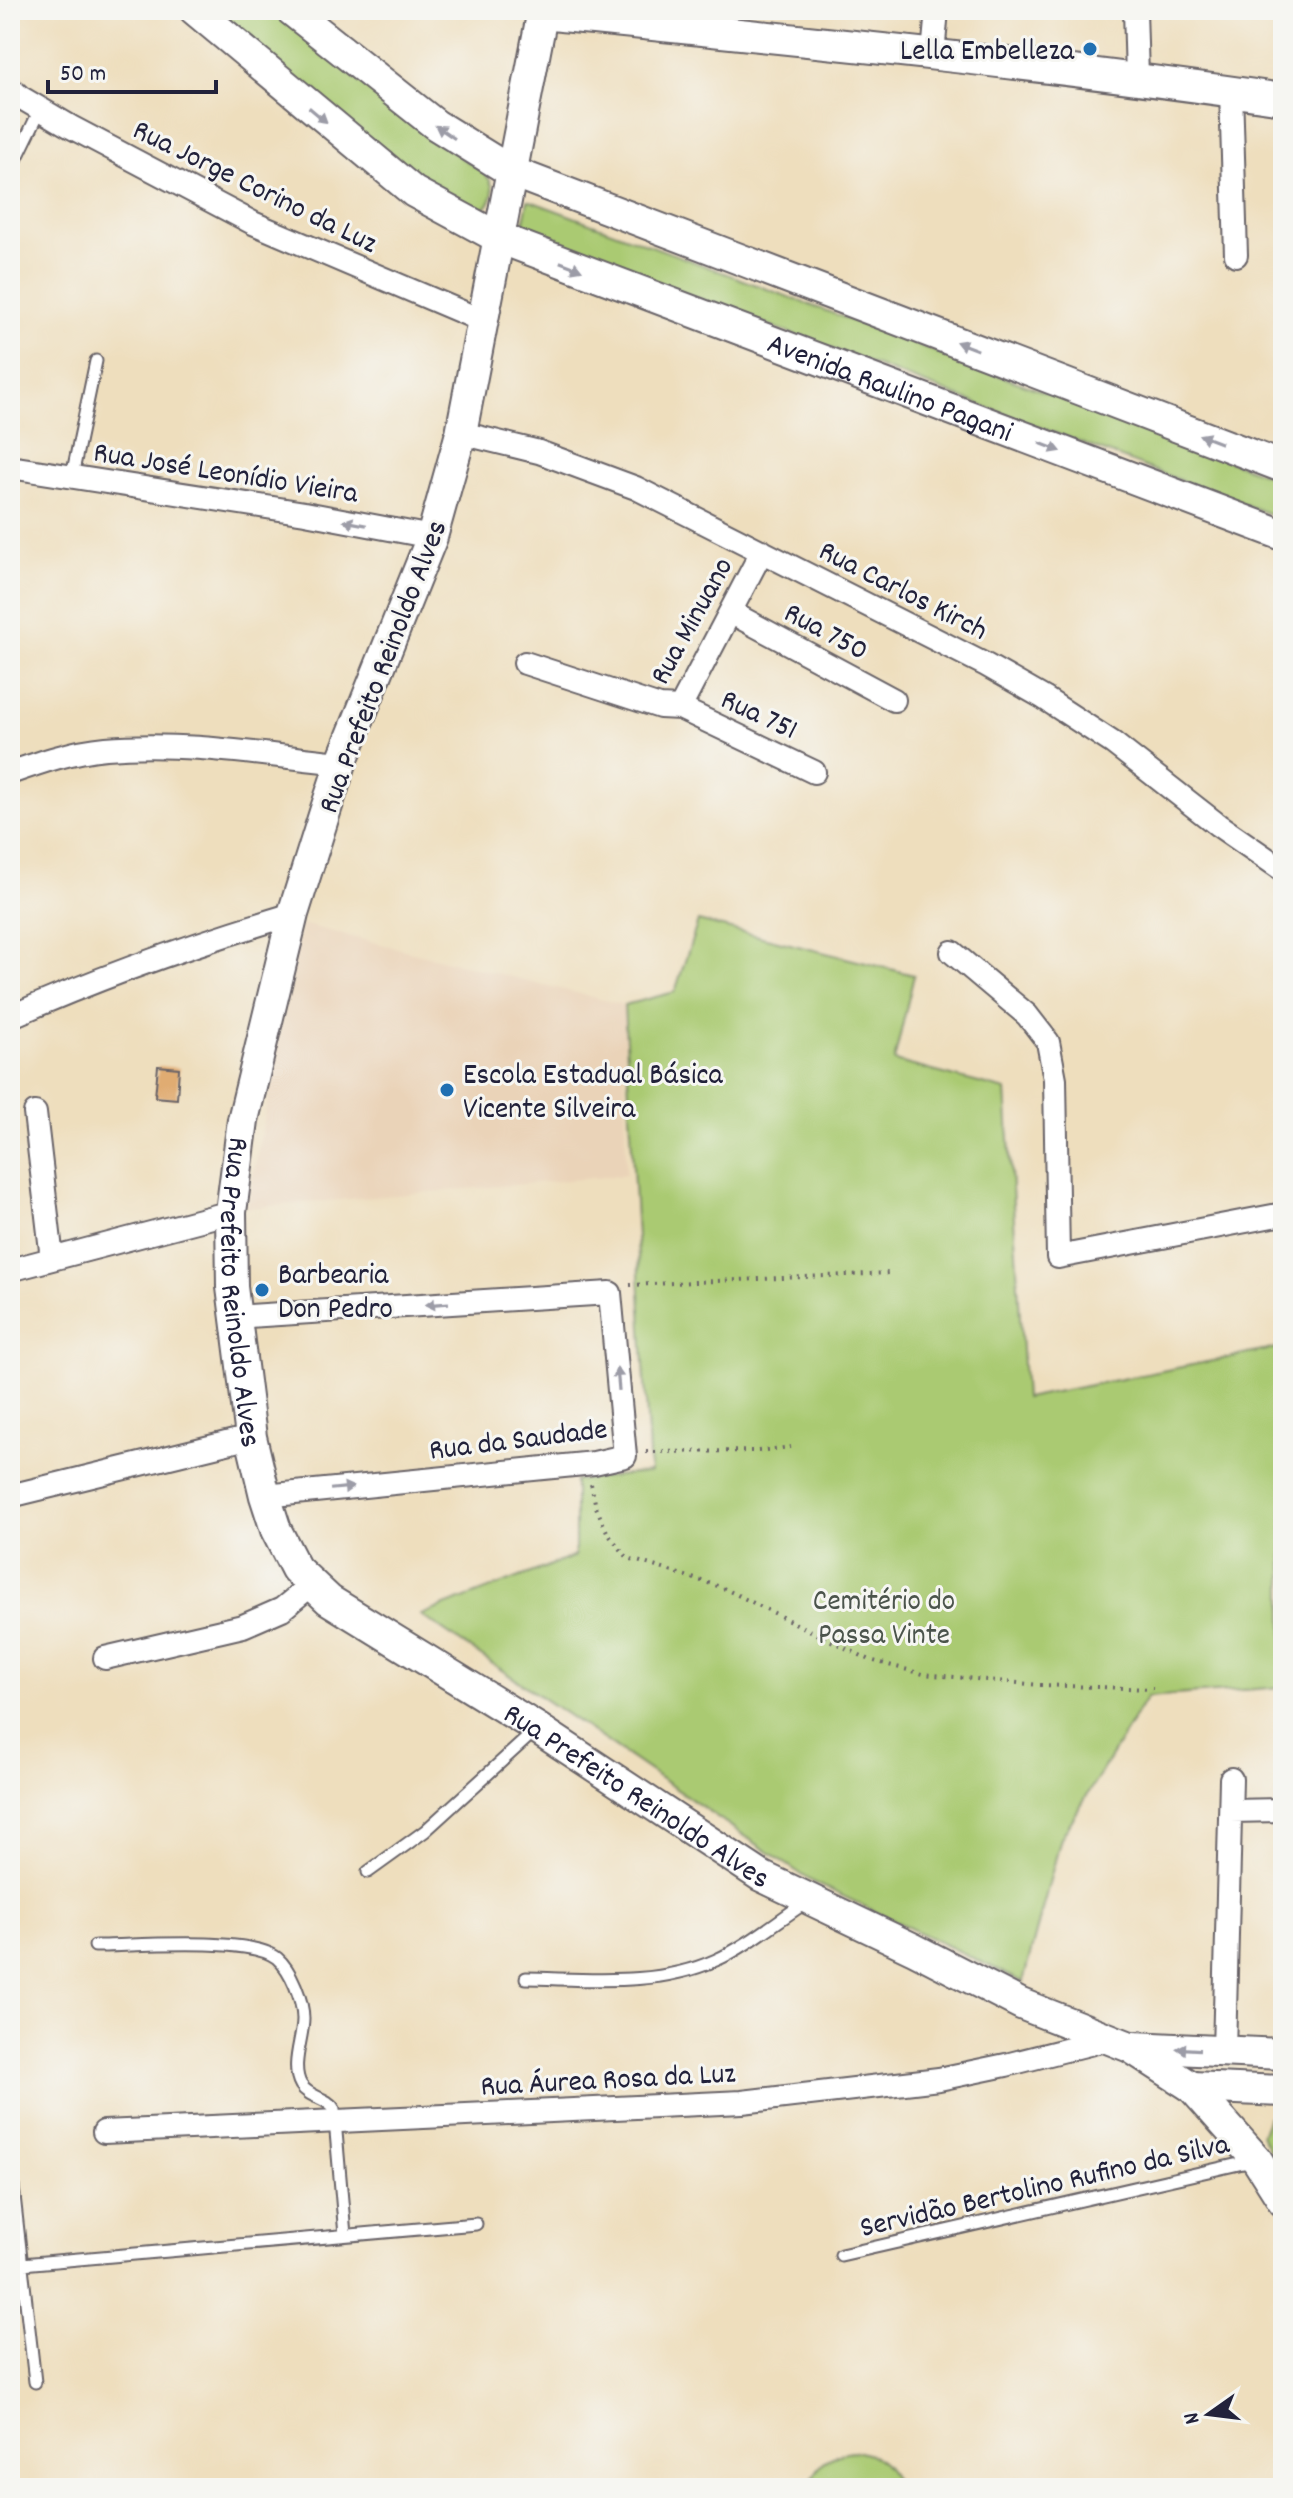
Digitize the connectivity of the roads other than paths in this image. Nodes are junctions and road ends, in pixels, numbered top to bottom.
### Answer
1 (195, 10) edge
2 (291, 10) edge
3 (937, 10) edge
4 (1135, 10) edge
5 (539, 11) edge
6 (933, 54) junction
7 (1137, 77) junction
8 (10, 88) edge
9 (1231, 91) junction
10 (1283, 99) edge
11 (40, 110) junction
12 (10, 172) edge
13 (512, 172) junction
14 (499, 238) junction
15 (1236, 255) dead end
16 (483, 321) junction
17 (96, 361) dead end
18 (461, 433) junction
19 (10, 467) edge
20 (1283, 467) edge
21 (72, 476) junction
22 (1283, 535) edge
23 (432, 537) junction
24 (762, 551) junction
25 (732, 613) junction
26 (525, 663) dead end
27 (894, 700) dead end
28 (680, 708) junction
29 (341, 763) junction
30 (814, 772) dead end
31 (10, 773) edge
32 (1283, 870) edge
33 (293, 914) junction
34 (952, 952) dead end
35 (10, 1017) edge
36 (35, 1113) dead end
37 (231, 1212) junction
38 (1283, 1214) edge
39 (52, 1259) junction
40 (10, 1270) edge
41 (234, 1317) junction
42 (251, 1437) junction
43 (10, 1496) edge
44 (265, 1496) junction
45 (310, 1586) junction
46 (105, 1658) dead end
47 (537, 1728) junction
48 (1231, 1779) dead end
49 (1283, 1810) edge
50 (1231, 1811) junction
51 (368, 1872) dead end
52 (809, 1900) junction
53 (95, 1946) dead end
54 (526, 1978) dead end
55 (1120, 2043) junction
56 (1235, 2052) junction
57 (1283, 2054) edge
58 (1192, 2087) junction
59 (1283, 2091) edge
60 (337, 2119) junction
61 (104, 2132) dead end
62 (10, 2160) edge
63 (1257, 2160) junction
64 (1283, 2201) edge
65 (476, 2224) dead end
66 (345, 2235) junction
67 (841, 2255) dead end
68 (22, 2264) junction
69 (35, 2382) dead end

1 -> 14 main road, Avenida Raulino Pagani
13 -> 2 main road
3 - 6 street
4 - 7 street
5 - 6 main road
5 - 13 main road, Rua Prefeito Reinoldo Alves
6 - 7 main road
7 - 9 main road
8 - 11 street, Rua Jorge Corino da Luz
9 - 10 main road
9 - 15 street
11 - 12 lane
11 - 16 street, Rua Jorge Corino da Luz
13 - 14 main road, Rua Prefeito Reinoldo Alves
20 -> 13 main road
14 - 16 main road, Rua Prefeito Reinoldo Alves
14 -> 22 main road, Avenida Raulino Pagani
16 - 18 main road, Rua Prefeito Reinoldo Alves
17 - 21 lane
18 - 23 main road, Rua Prefeito Reinoldo Alves
18 - 24 street, Rua Carlos Kirch
19 - 21 street, Rua José Leonídio Vieira
23 -> 21 street, Rua José Leonídio Vieira
23 - 29 main road, Rua Prefeito Reinoldo Alves
24 - 25 street, Rua Minuano
24 - 32 street, Rua Carlos Kirch
25 - 27 street, Rua 750
25 - 28 street, Rua Minuano
26 - 28 street, Rua Minuano
28 - 30 street, Rua 751
29 - 31 street
29 - 33 main road, Rua Prefeito Reinoldo Alves
33 - 35 street
33 - 37 main road, Rua Prefeito Reinoldo Alves
34 - 38 street
36 - 39 street
37 - 39 street
37 - 41 main road, Rua Prefeito Reinoldo Alves
39 - 40 street
41 - 42 main road, Rua Prefeito Reinoldo Alves
44 -> 41 street, Rua da Saudade
42 - 43 street
42 - 44 main road, Rua Prefeito Reinoldo Alves
44 - 45 main road, Rua Prefeito Reinoldo Alves
45 - 46 street
45 - 47 main road, Rua Prefeito Reinoldo Alves
47 - 51 lane
47 - 52 main road, Rua Prefeito Reinoldo Alves
48 - 50 street
49 - 50 street
50 - 56 street
52 - 54 lane
52 - 55 main road, Rua Prefeito Reinoldo Alves
53 - 60 lane
56 -> 55 main road
55 - 58 main road, Rua Prefeito Reinoldo Alves
55 - 60 street, Rua Áurea Rosa da Luz
56 - 57 main road
56 - 58 main road
58 - 59 main road
58 - 63 main road
60 - 61 street, Rua Áurea Rosa da Luz
60 - 66 lane
62 - 68 lane
63 - 64 main road
63 - 67 lane, Servidão Bertolino Rufino da Silva
65 - 66 lane
66 - 68 lane
68 - 69 lane

